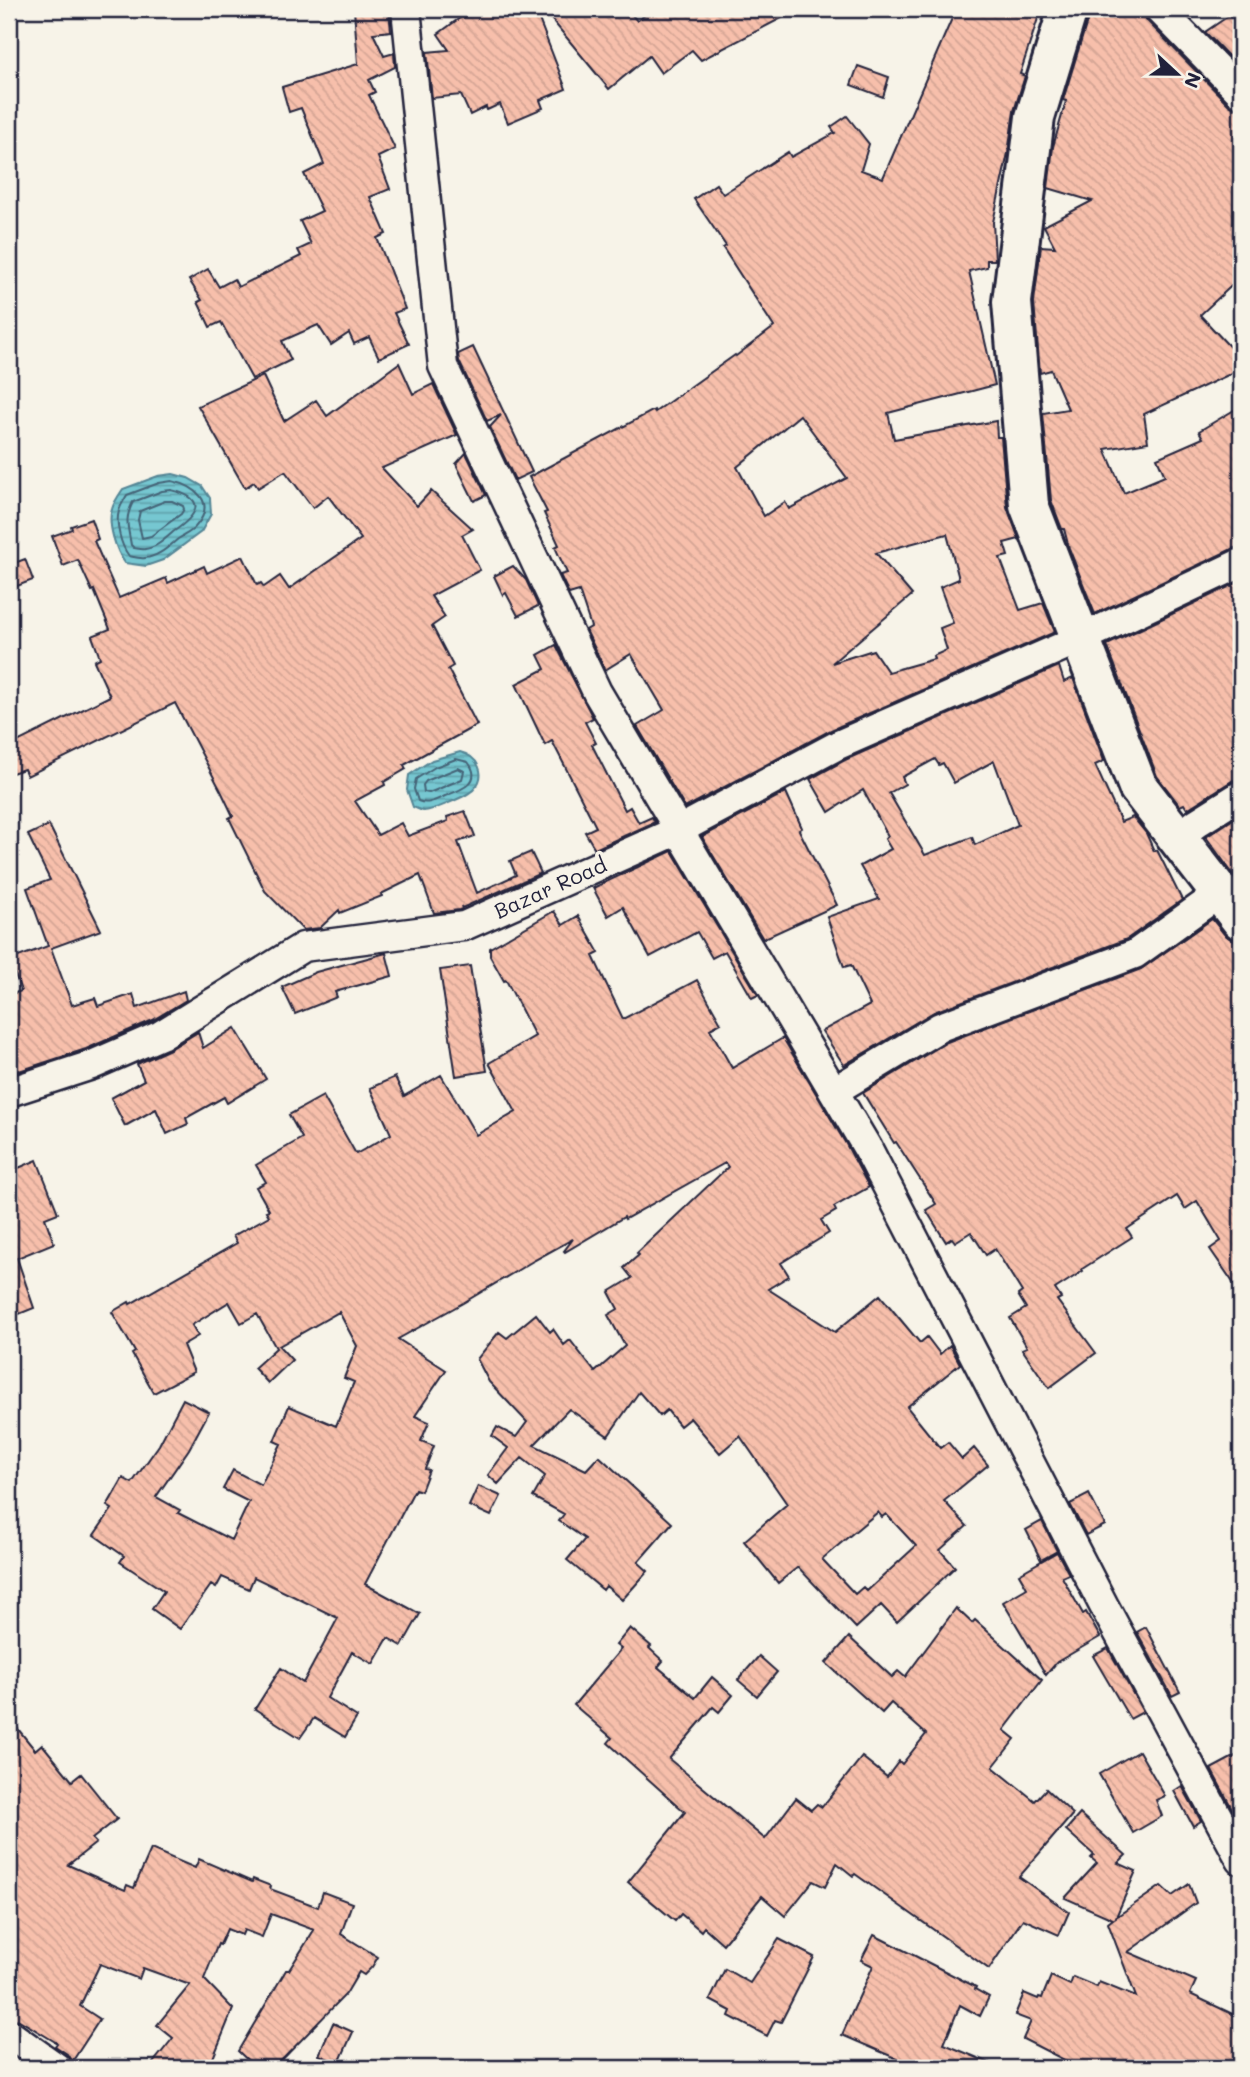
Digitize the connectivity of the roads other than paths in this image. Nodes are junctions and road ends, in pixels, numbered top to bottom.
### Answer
1 (405, 9) edge
2 (1068, 9) edge
3 (1159, 9) edge
4 (1241, 93) edge
5 (1241, 564) edge
6 (1080, 639) junction
7 (1241, 795) edge
8 (679, 830) junction
9 (1178, 837) junction
10 (1231, 906) edge
11 (834, 1091) junction
12 (9, 1092) edge
13 (1241, 1860) edge
14 (9, 2034) edge
15 (57, 2068) edge

1 - 8 street
2 - 6 highway
3 - 4 street
5 - 6 street, Bazar Road
6 - 8 street, Bazar Road
6 - 9 highway
7 - 9 street
8 - 11 street
8 - 12 street, Bazar Road
9 - 10 highway
10 - 11 street
11 - 13 street
14 - 15 street

